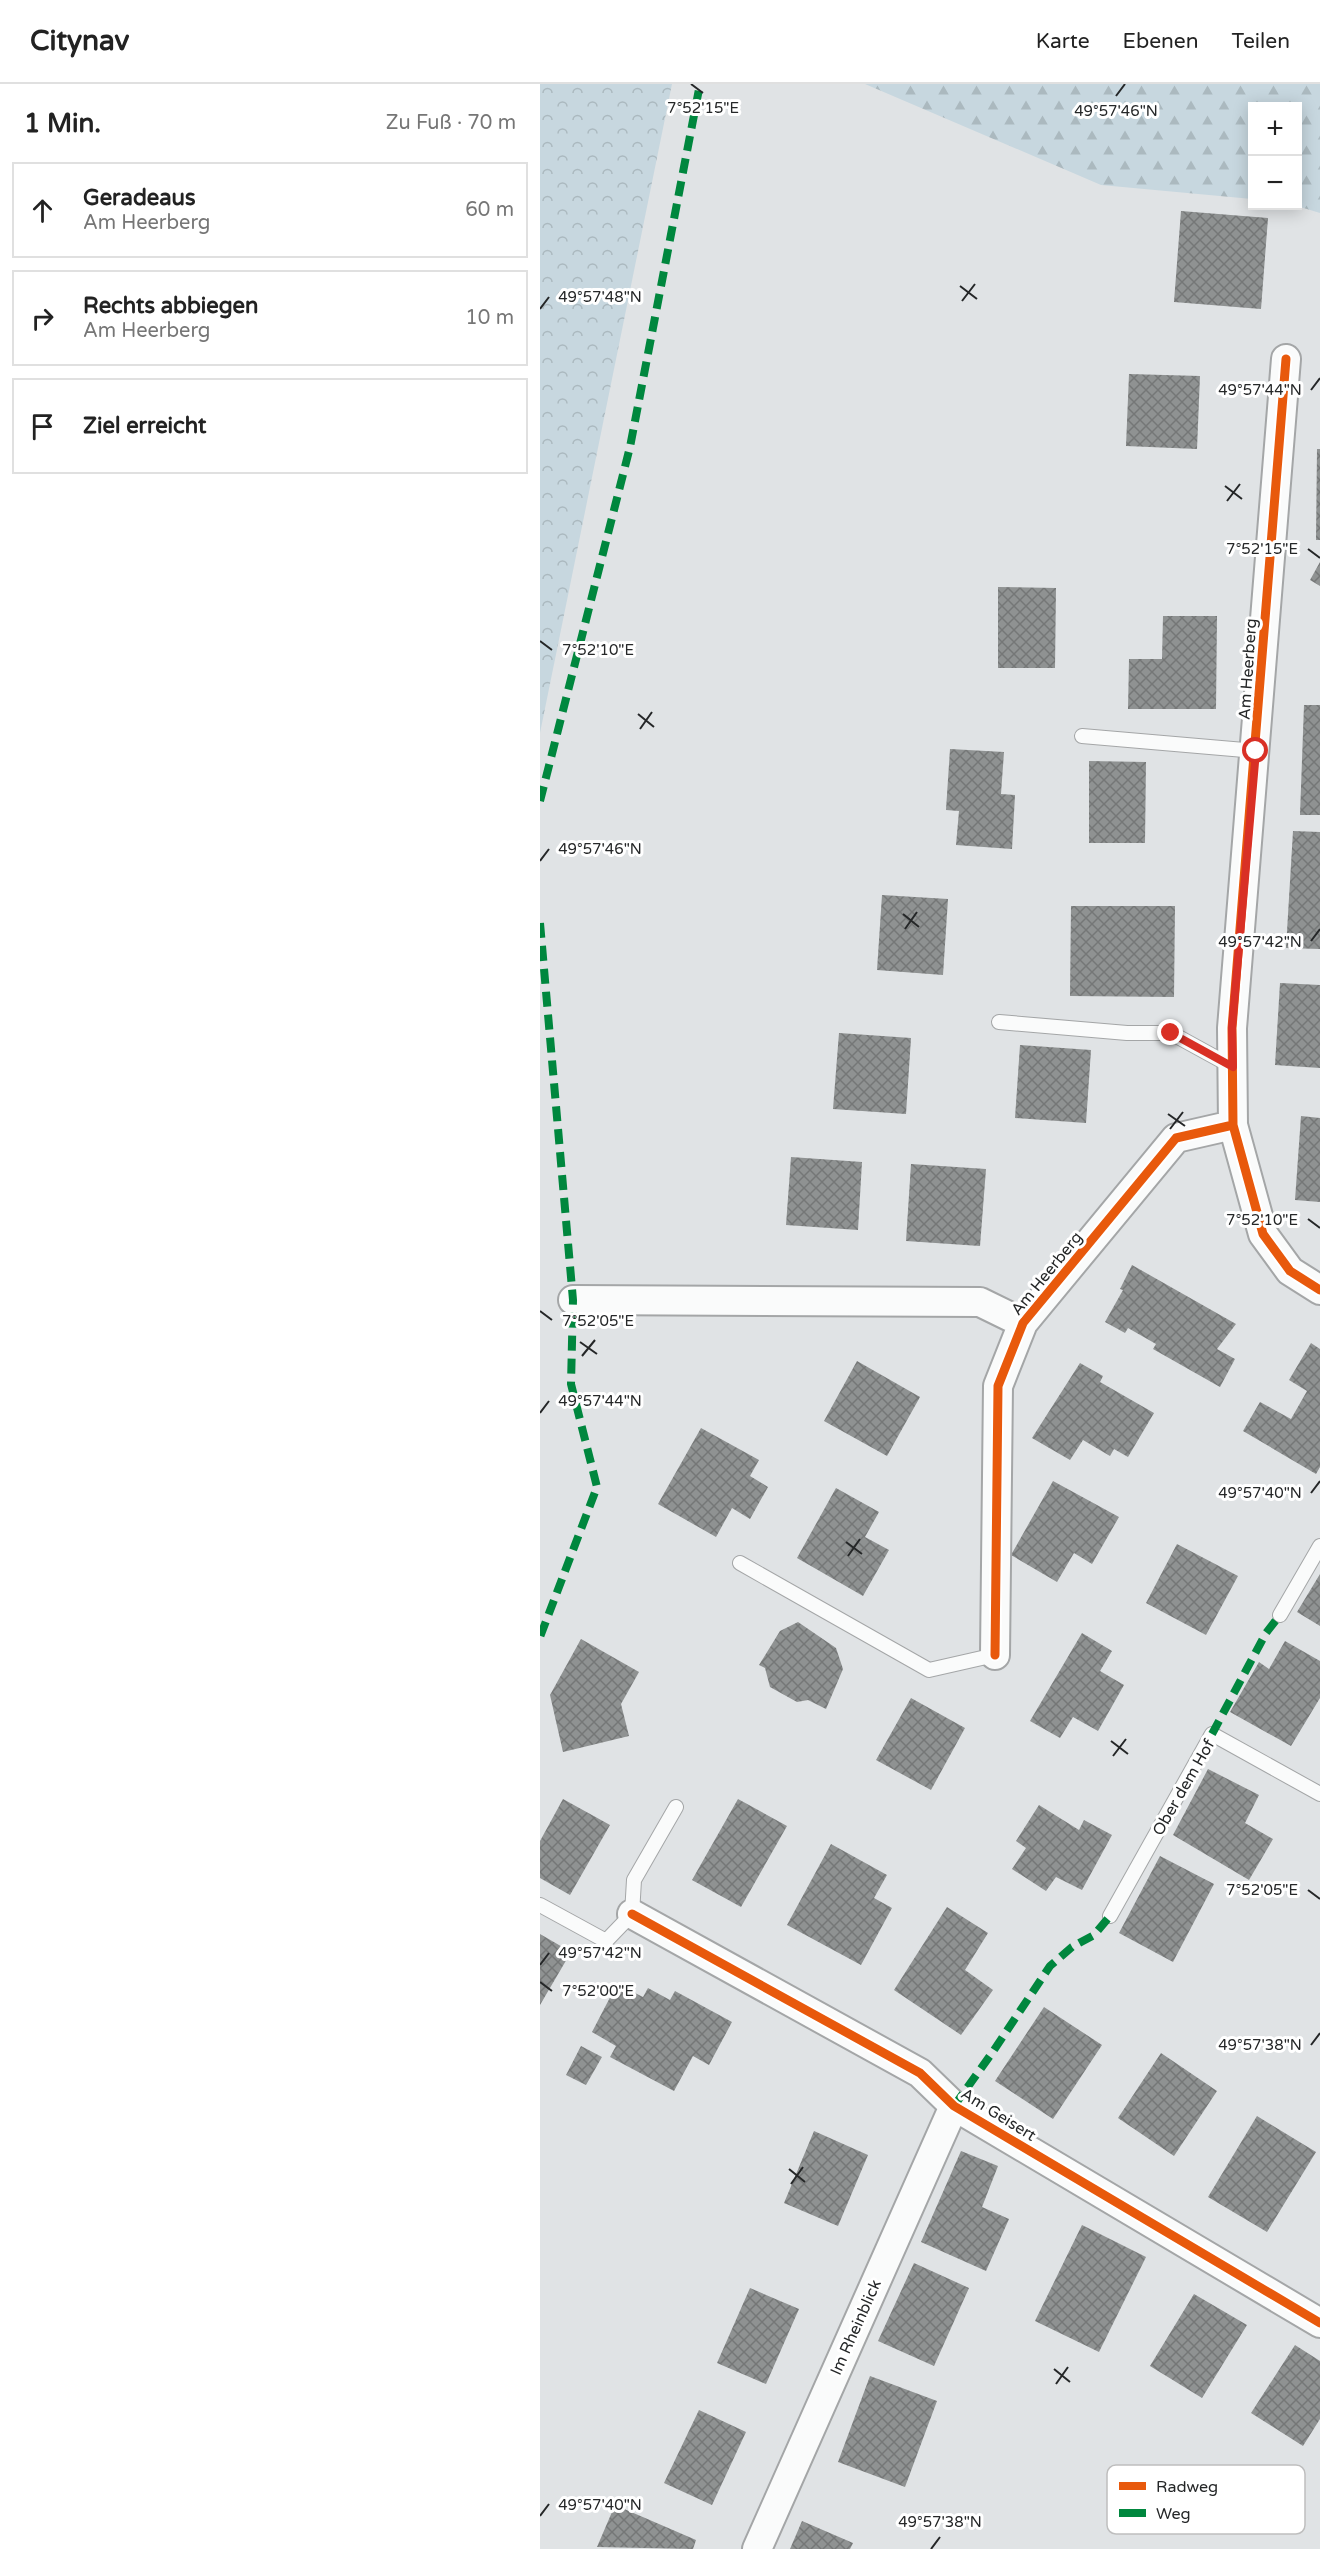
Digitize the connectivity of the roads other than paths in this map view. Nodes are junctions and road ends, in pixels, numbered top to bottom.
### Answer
1 (1286, 360) dead end
2 (1082, 736) dead end
3 (1256, 751) junction
4 (999, 1022) dead end
5 (1233, 1067) junction
6 (1233, 1125) junction
7 (1320, 1290) edge
8 (573, 1300) dead end
9 (1023, 1323) junction
10 (1320, 1546) edge
11 (740, 1563) dead end
12 (1280, 1615) dead end
13 (996, 1655) joint
14 (1320, 1794) edge
15 (676, 1807) dead end
16 (540, 1905) edge
17 (632, 1914) junction
18 (1110, 1916) dead end
19 (954, 2106) junction
20 (1320, 2323) edge
21 (757, 2549) edge

1 - 3 street, Am Heerberg
2 - 3 lane
3 - 5 street, Am Heerberg
4 - 5 lane
5 - 6 street, Am Heerberg
6 - 7 street, Am Heerberg
6 - 9 street, Am Heerberg
8 - 9 street, Am Heerberg
9 - 13 street, Am Heerberg
10 - 12 lane
11 - 13 lane, Am Heerberg
14 - 18 lane, Ober dem Hof
15 - 17 lane
16 - 17 lane
17 - 19 street, Am Geisert
19 - 20 street, Am Geisert
19 - 21 street, Im Rheinblick

